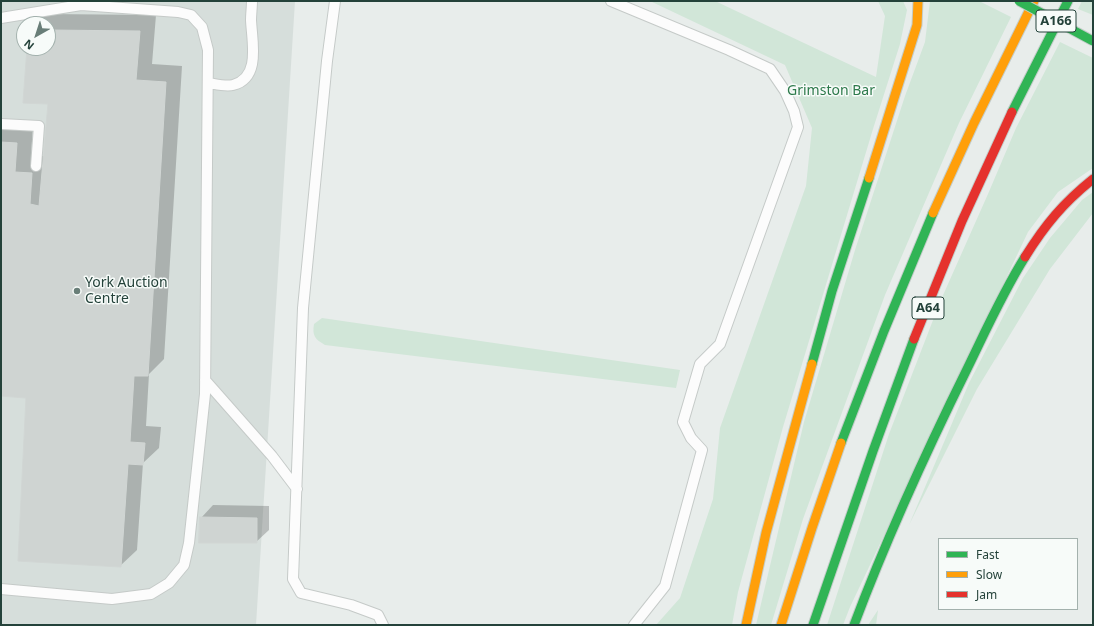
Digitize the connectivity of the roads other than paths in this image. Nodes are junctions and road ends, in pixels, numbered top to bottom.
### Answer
1 (252, 1) edge
2 (335, 1) edge
3 (611, 1) edge
4 (918, 1) edge
5 (1019, 1) edge
6 (1034, 1) edge
7 (1068, 1) edge
8 (1, 18) edge
9 (1093, 41) edge
10 (208, 83) junction
11 (1, 124) edge
12 (36, 166) dead end
13 (1093, 179) edge
14 (205, 380) junction
15 (297, 490) junction
16 (1, 589) edge
17 (383, 625) edge
18 (634, 625) edge
19 (746, 625) edge
20 (781, 625) edge
21 (814, 625) edge
22 (854, 625) edge

1 - 10 lane
2 - 15 lane
3 - 18 lane
4 - 19 highway
5 - 9 highway, A166, bridge
6 - 20 highway, A64
7 - 21 highway, A64
8 - 10 lane
10 - 14 lane
11 - 12 lane
13 - 22 highway
14 - 15 lane
14 - 16 lane
15 - 17 lane

